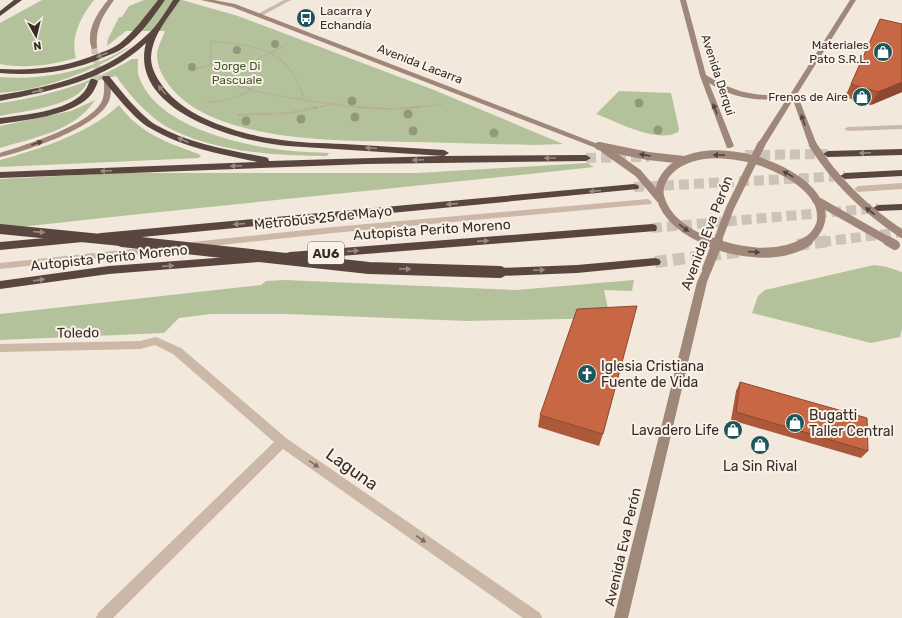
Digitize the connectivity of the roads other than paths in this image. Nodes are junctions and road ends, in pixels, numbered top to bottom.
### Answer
1 (19, 0) edge
2 (111, 0) edge
3 (162, 0) edge
4 (177, 0) edge
5 (204, 0) edge
6 (288, 0) edge
7 (683, 0) edge
8 (853, 0) edge
9 (231, 3) edge
10 (0, 9) edge
11 (0, 14) edge
12 (259, 15) junction
13 (153, 33) junction
14 (94, 48) tunnel mouth
15 (0, 71) edge
16 (704, 76) junction
17 (107, 79) joint
18 (94, 81) tunnel mouth
19 (794, 94) junction
20 (0, 98) edge
21 (0, 121) edge
22 (902, 127) edge
23 (848, 129) dead end
24 (599, 146) junction
25 (902, 152) edge
26 (828, 154) tunnel mouth
27 (0, 155) edge
28 (735, 156) junction
29 (513, 158) junction
30 (586, 158) tunnel mouth
31 (753, 159) junction
32 (684, 160) junction
33 (289, 164) junction
34 (902, 173) edge
35 (0, 174) edge
36 (845, 176) tunnel mouth
37 (902, 186) edge
38 (634, 187) tunnel mouth
39 (858, 189) dead end
40 (661, 199) junction
41 (816, 200) junction
42 (648, 202) dead end
43 (902, 206) edge
44 (878, 208) tunnel mouth
45 (652, 228) tunnel mouth
46 (0, 229) edge
47 (902, 234) edge
48 (716, 245) junction
49 (0, 246) edge
50 (898, 246) edge
51 (654, 262) tunnel mouth
52 (0, 266) edge
53 (0, 285) edge
54 (156, 341) joint
55 (0, 348) edge
56 (282, 442) junction
57 (103, 618) edge
58 (534, 618) edge
59 (621, 618) edge

1 - 10 highway
1 - 11 highway
2 - 14 main road
3 -> 15 highway
4 - 13 highway
5 - 9 main road, Avenida Lacarra
6 - 12 street
7 - 16 main road, Avenida Derqui
8 - 19 main road, Avenida Eva Perón
9 - 12 main road, Avenida Lacarra
12 - 24 main road, Avenida Lacarra
20 -> 13 highway
29 -> 13 highway
16 - 19 main road
28 -> 16 main road, Avenida Derqui
27 -> 17 main road
33 -> 17 highway
18 - 21 highway
19 - 31 main road, Avenida Eva Perón, bridge
47 -> 19 main road, bridge
22 - 23 street
32 -> 24 main road, Avenida Lacarra, bridge
24 - 40 main road, Avenida Lacarra, bridge
25 -> 26 highway
28 - 31 main road, bridge
28 -> 32 main road, bridge
30 -> 29 highway
29 -> 33 highway
41 -> 31 main road, bridge
31 - 48 main road, Avenida Eva Perón, bridge
32 - 40 main road, bridge
33 -> 35 highway
34 - 36 highway
37 - 39 street
38 -> 49 highway, Autopista Perito Moreno
40 -> 48 main road, Avenida Lacarra, bridge
48 -> 41 main road, Avenida Lacarra, bridge
41 - 50 main road, bridge
42 - 52 street, Metrobús 25 de Mayo
43 - 44 highway
53 -> 45 highway, Autopista Perito Moreno / AU6
46 -> 51 highway, bridge
48 - 59 main road, Avenida Eva Perón, bridge
54 - 55 street, Toledo
54 - 56 street, Laguna
56 - 57 street
56 -> 58 street, Laguna

